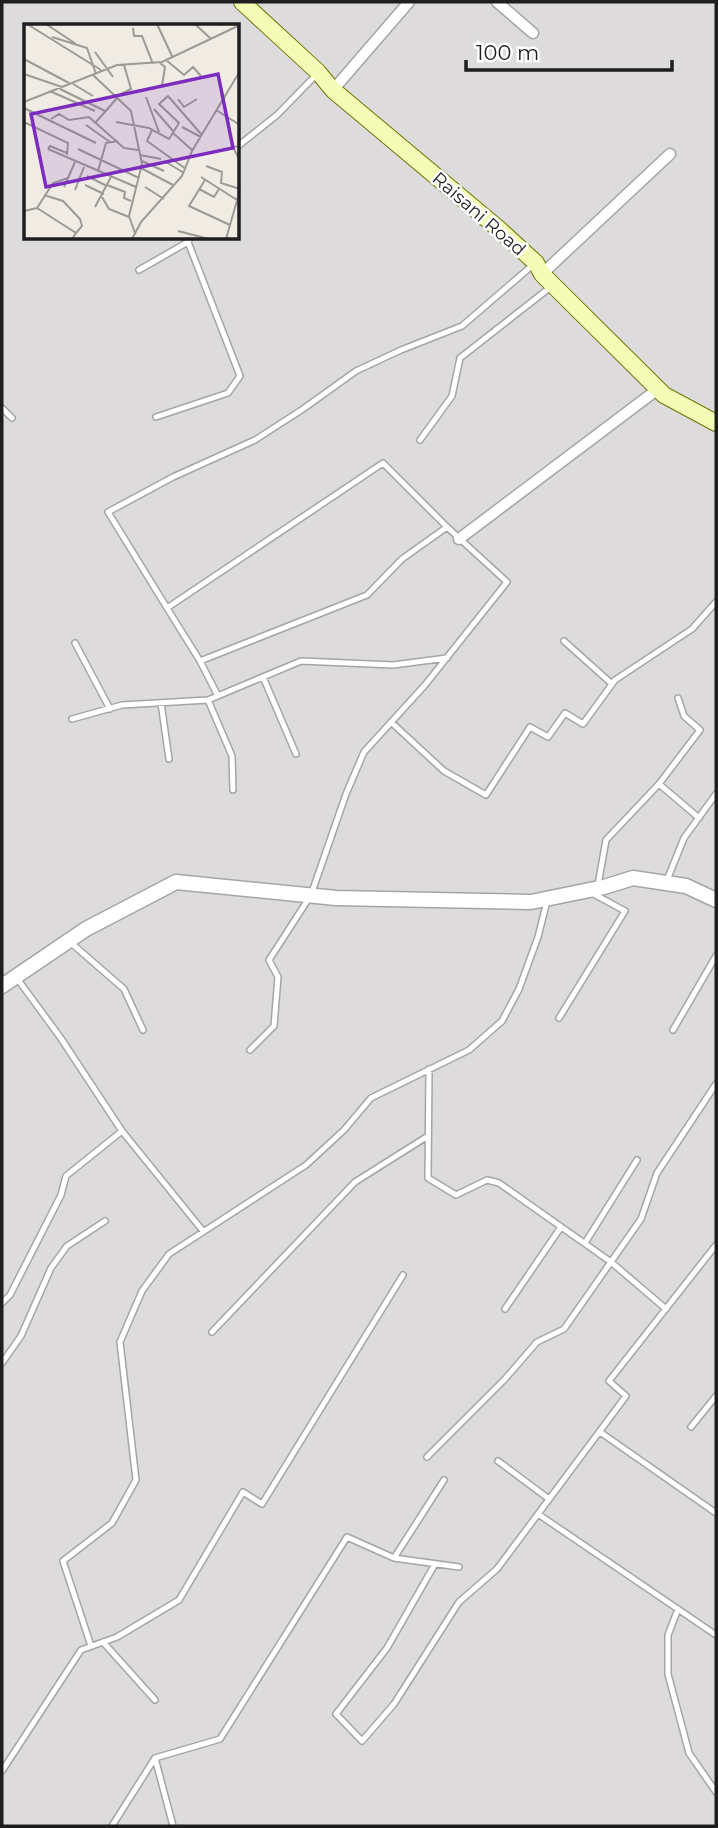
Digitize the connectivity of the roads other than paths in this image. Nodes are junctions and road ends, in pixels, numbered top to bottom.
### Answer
1 (242, 2) edge
2 (409, 2) edge
3 (497, 2) edge
4 (533, 33) dead end
5 (318, 72) junction
6 (334, 90) junction
7 (240, 144) edge
8 (670, 154) dead end
9 (189, 240) edge
10 (139, 270) dead end
11 (544, 274) junction
12 (658, 389) junction
13 (2, 408) edge
14 (156, 417) dead end
15 (12, 418) dead end
16 (716, 423) edge
17 (420, 440) dead end
18 (447, 527) junction
19 (459, 539) junction
20 (716, 602) edge
21 (167, 608) junction
22 (565, 641) dead end
23 (75, 643) dead end
24 (447, 658) junction
25 (200, 661) junction
26 (263, 677) junction
27 (612, 684) junction
28 (218, 696) junction
29 (678, 698) dead end
30 (208, 700) junction
31 (161, 703) junction
32 (110, 709) junction
33 (72, 719) dead end
34 (391, 722) junction
35 (296, 754) dead end
36 (169, 759) dead end
37 (659, 784) junction
38 (233, 790) dead end
39 (716, 794) edge
40 (699, 818) junction
41 (666, 883) junction
42 (592, 889) junction
43 (311, 895) junction
44 (547, 898) junction
45 (716, 900) edge
46 (69, 941) junction
47 (716, 956) edge
48 (16, 977) junction
49 (2, 986) edge
50 (559, 1017) dead end
51 (143, 1030) dead end
52 (673, 1030) dead end
53 (250, 1050) dead end
54 (429, 1069) junction
55 (716, 1084) edge
56 (122, 1130) junction
57 (428, 1136) junction
58 (637, 1160) dead end
59 (105, 1222) dead end
60 (561, 1227) junction
61 (203, 1231) junction
62 (584, 1243) junction
63 (716, 1245) edge
64 (611, 1262) junction
65 (403, 1275) dead end
66 (2, 1303) edge
67 (666, 1308) junction
68 (505, 1309) dead end
69 (212, 1332) dead end
70 (2, 1363) edge
71 (716, 1396) edge
72 (691, 1427) dead end
73 (600, 1432) junction
74 (427, 1457) dead end
75 (498, 1461) dead end
76 (444, 1480) dead end
77 (549, 1499) junction
78 (716, 1513) edge
79 (538, 1514) junction
80 (394, 1558) junction
81 (435, 1564) junction
82 (459, 1567) dead end
83 (678, 1609) junction
84 (716, 1635) edge
85 (103, 1642) junction
86 (91, 1646) junction
87 (155, 1700) dead end
88 (155, 1758) junction
89 (2, 1771) edge
90 (716, 1792) edge
91 (112, 1826) edge
92 (173, 1826) edge

1 - 5 main road, Raisani Road
2 - 6 street
3 - 4 street
5 - 6 main road, Raisani Road
5 - 7 lane
6 - 11 main road, Raisani Road
8 - 11 street
9 - 10 lane
9 - 14 lane
11 - 12 main road, Raisani Road
11 - 17 lane
11 - 21 lane
12 - 16 main road, Raisani Road
12 - 19 street
13 - 15 lane
18 - 19 lane
18 - 21 lane
18 - 25 lane
19 - 24 lane
20 - 27 lane
21 - 25 lane
22 - 27 lane
23 - 32 lane
24 - 26 lane
24 - 34 lane
25 - 28 lane
26 - 28 lane
26 - 35 lane
27 - 34 lane
28 - 30 lane
29 - 37 lane
30 - 31 lane
30 - 38 lane
31 - 32 lane
31 - 36 lane
32 - 33 lane
34 - 43 lane
37 - 40 lane
37 - 42 lane
39 - 40 lane
40 - 41 lane
41 - 42 street
41 - 45 street
42 - 44 street
42 - 50 lane
43 - 44 street
43 - 46 street
43 - 53 lane
44 - 54 lane
46 - 48 street
46 - 51 lane
47 - 52 lane
48 - 49 street
48 - 56 lane
54 - 57 lane
54 - 61 lane
55 - 64 lane
56 - 61 lane
56 - 66 lane
57 - 60 lane
57 - 69 lane
58 - 62 lane
59 - 70 lane
60 - 62 lane
60 - 68 lane
61 - 86 lane
62 - 64 lane
63 - 67 lane
64 - 67 lane
64 - 74 lane
65 - 85 lane
67 - 73 lane
71 - 72 lane
73 - 77 lane
73 - 78 lane
75 - 77 lane
76 - 80 lane
77 - 79 lane
79 - 81 lane
79 - 83 lane
80 - 81 lane
80 - 88 lane
81 - 82 lane
83 - 84 lane
83 - 90 lane
85 - 86 lane
85 - 87 lane
86 - 89 lane
88 - 91 lane
88 - 92 lane

